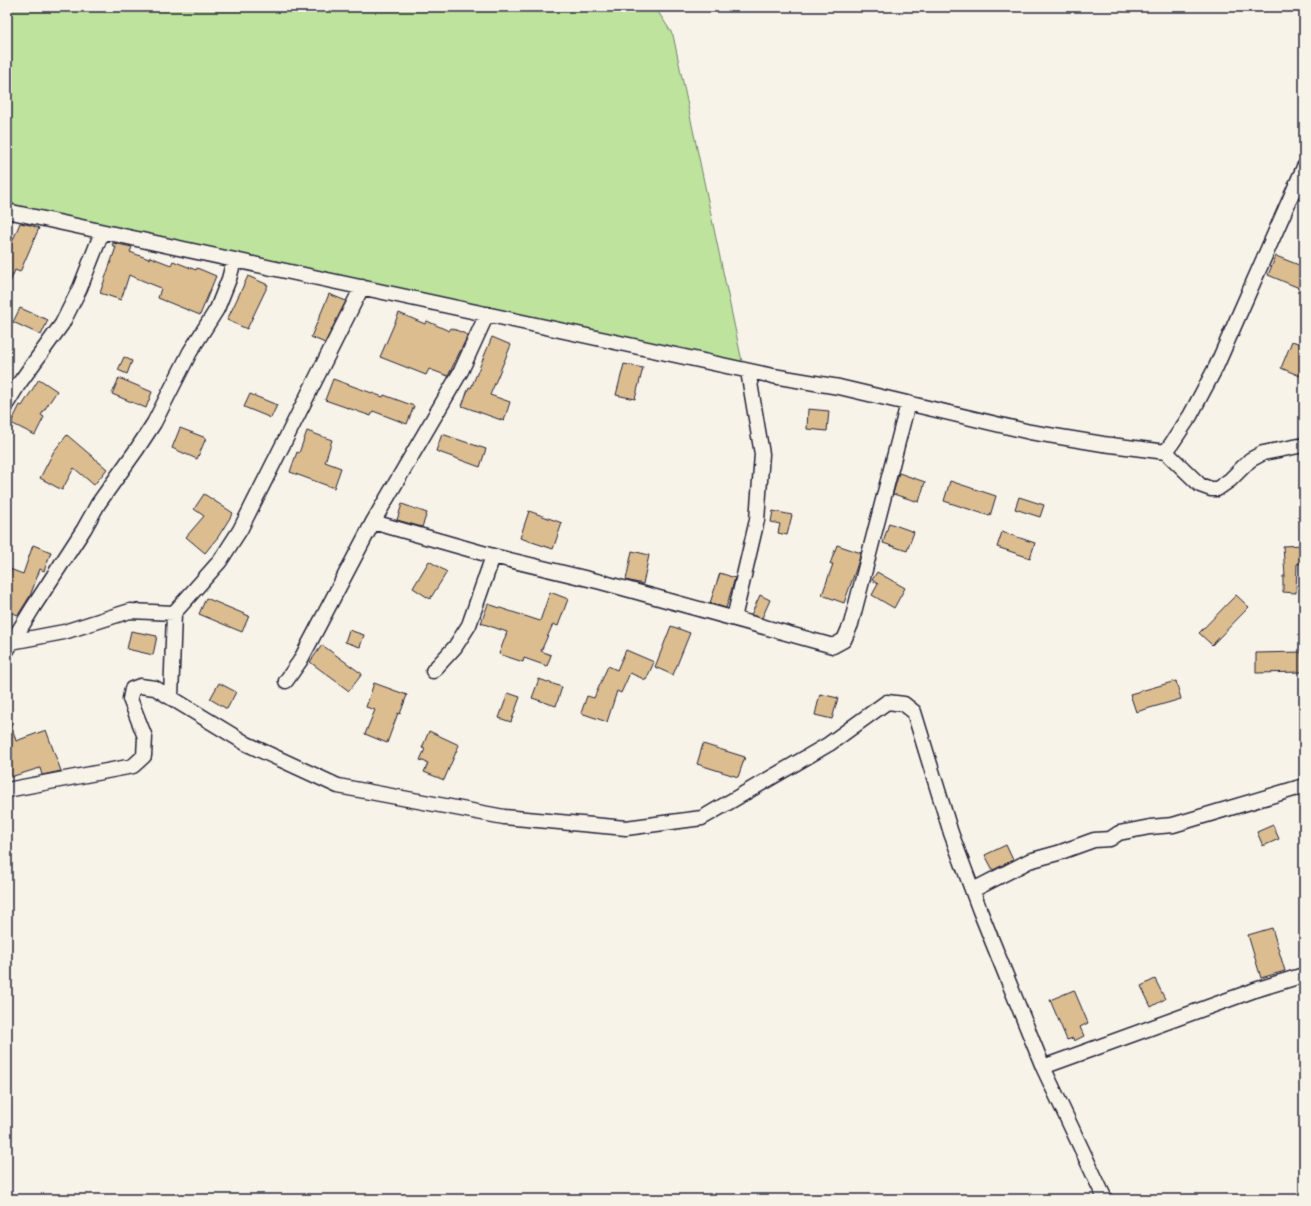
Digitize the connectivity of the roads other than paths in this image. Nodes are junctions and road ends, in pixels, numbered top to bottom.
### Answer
1 (1304, 167) edge
2 (7, 211) edge
3 (102, 232) junction
4 (234, 260) junction
5 (362, 287) junction
6 (487, 314) junction
7 (748, 370) junction
8 (7, 403) edge
9 (908, 403) junction
10 (1304, 445) edge
11 (1166, 452) junction
12 (373, 522) junction
13 (493, 556) junction
14 (174, 613) junction
15 (734, 618) junction
16 (11, 648) edge
17 (433, 671) dead end
18 (286, 681) dead end
19 (171, 698) junction
20 (1304, 786) edge
21 (7, 790) edge
22 (973, 890) junction
23 (1304, 975) edge
24 (1043, 1067) junction
25 (1105, 1199) edge

1 - 11 street
2 - 3 street
3 - 4 street
3 - 8 street
4 - 5 street
4 - 16 street
5 - 6 street
5 - 14 street
6 - 7 street
6 - 12 street
7 - 9 street
7 - 15 street
9 - 11 street
9 - 15 street
10 - 11 street
12 - 13 street
12 - 18 street
13 - 15 street
13 - 17 street
14 - 16 street
14 - 19 street
19 - 21 street
19 - 22 street
20 - 22 street
22 - 24 street
23 - 24 street
24 - 25 street

